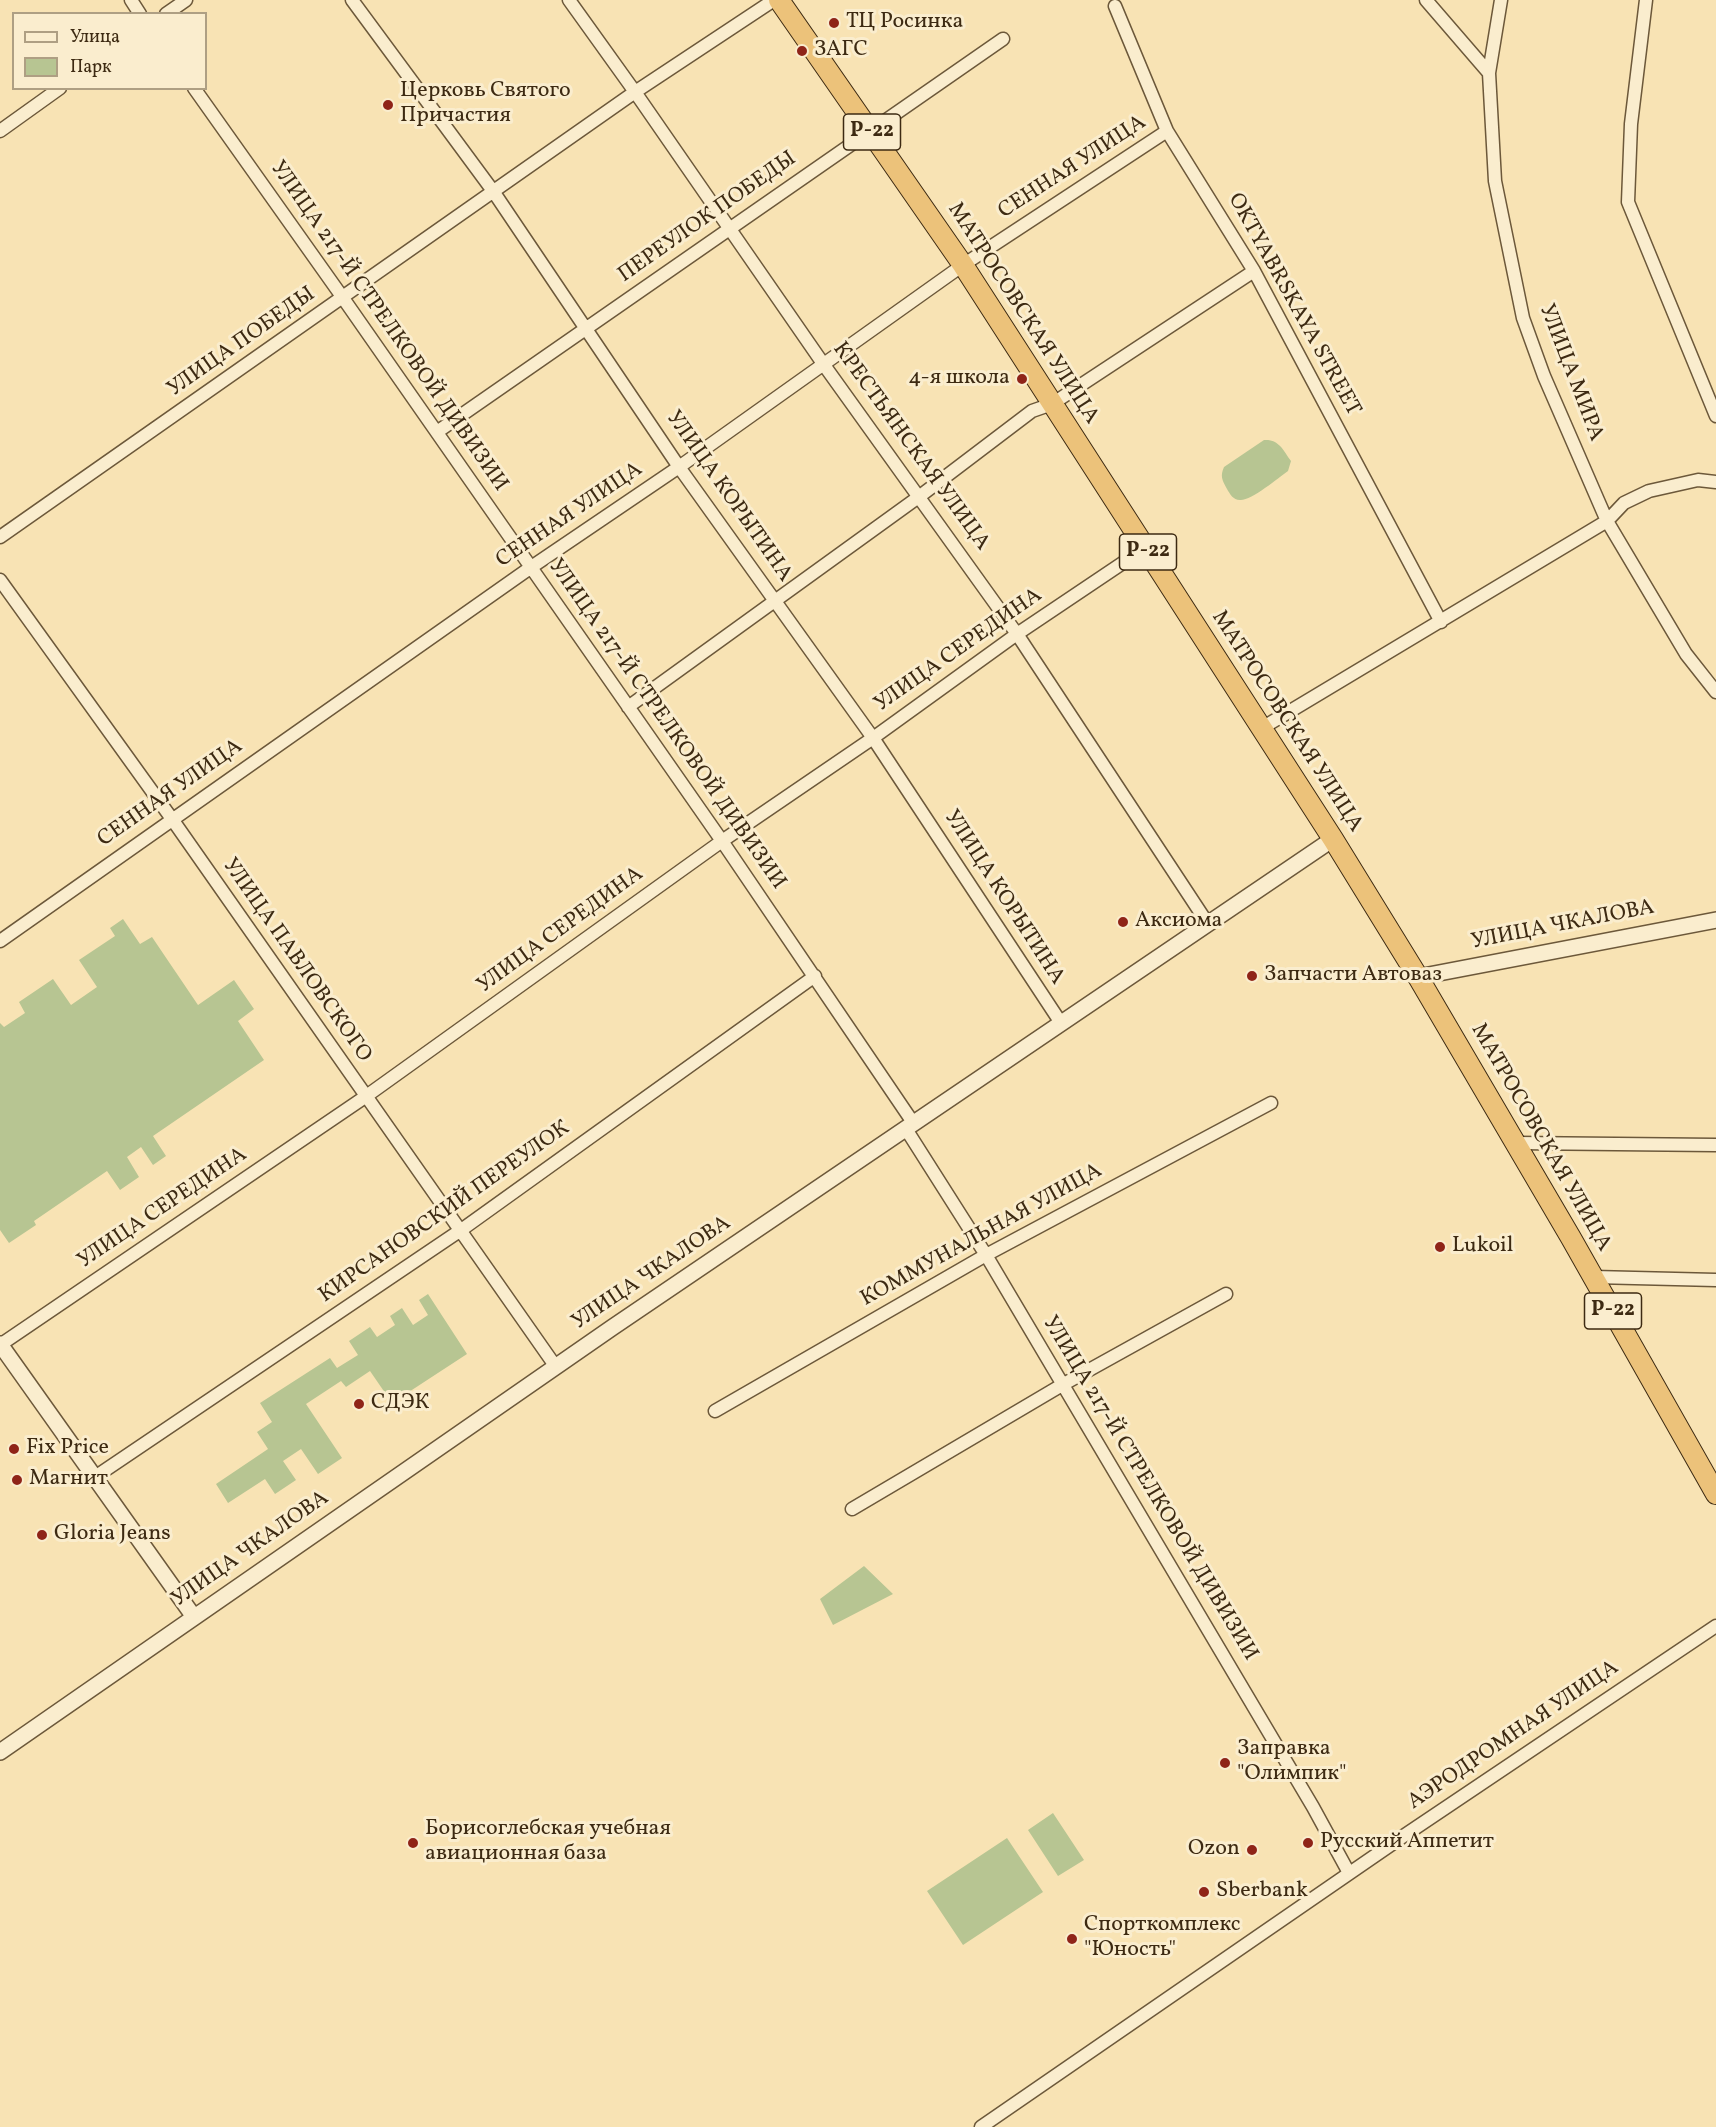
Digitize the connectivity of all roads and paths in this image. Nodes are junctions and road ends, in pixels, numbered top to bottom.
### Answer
1 (186, 0) edge
2 (352, 0) edge
3 (569, 0) edge
4 (774, 0) edge
5 (779, 0) edge
6 (1426, 0) edge
7 (1501, 0) edge
8 (1646, 0) edge
9 (1115, 6) dead end
10 (169, 12) edge
11 (1004, 39) dead end
12 (1489, 73) junction
13 (57, 90) edge
14 (195, 90) edge
15 (635, 92) junction
16 (0, 131) edge
17 (1167, 131) junction
18 (871, 132) junction
19 (493, 191) junction
20 (729, 228) junction
21 (963, 265) junction
22 (1254, 271) junction
23 (343, 298) junction
24 (587, 329) junction
25 (824, 364) junction
26 (1052, 404) junction
27 (1716, 416) edge
28 (437, 432) junction
29 (679, 467) junction
30 (1716, 482) edge
31 (920, 496) junction
32 (1607, 521) junction
33 (0, 537) edge
34 (1145, 548) junction
35 (530, 568) junction
36 (0, 580) edge
37 (775, 600) junction
38 (1442, 622) junction
39 (1017, 634) junction
40 (1716, 692) edge
41 (628, 707) junction
42 (1262, 728) junction
43 (873, 738) junction
44 (172, 819) junction
45 (1333, 839) junction
46 (722, 841) junction
47 (1716, 920) edge
48 (1208, 924) junction
49 (0, 941) edge
50 (814, 976) junction
51 (1418, 977) junction
52 (1061, 1023) junction
53 (365, 1097) junction
54 (1271, 1103) dead end
55 (910, 1127) junction
56 (1516, 1143) junction
57 (1716, 1145) edge
58 (461, 1230) junction
59 (986, 1255) junction
60 (1594, 1277) junction
61 (1716, 1280) edge
62 (1226, 1294) dead end
63 (0, 1344) edge
64 (556, 1366) junction
65 (1062, 1385) junction
66 (716, 1411) dead end
67 (95, 1477) junction
68 (1716, 1494) edge
69 (852, 1509) dead end
70 (194, 1617) junction
71 (1716, 1626) edge
72 (0, 1752) edge
73 (1349, 1873) junction
74 (981, 2127) edge

1 - 10 street
2 - 19 street, УЛИЦА КОРЫТИНА
3 - 15 street, КРЕСТЬЯНСКАЯ УЛИЦА
4 - 15 street, УЛИЦА ПОБЕДЫ
5 - 18 highway, МАТРОСОВСКАЯ УЛИЦА / Р-22
6 - 12 street
7 - 12 street, УЛИЦА МИРА
8 - 27 street
9 - 17 street, OKTYABRSKAYA STREET
11 - 18 street, ПЕРЕУЛОК ПОБЕДЫ
12 - 32 street, УЛИЦА МИРА
13 - 16 street
14 - 23 street, УЛИЦА 217-Й СТРЕЛКОВОЙ ДИВИЗИИ
15 - 19 street, УЛИЦА ПОБЕДЫ
15 - 20 street, КРЕСТЬЯНСКАЯ УЛИЦА
17 - 21 street, СЕННАЯ УЛИЦА
17 - 22 street, OKTYABRSKAYA STREET
18 - 20 street, ПЕРЕУЛОК ПОБЕДЫ
18 - 21 highway, МАТРОСОВСКАЯ УЛИЦА / Р-22
19 - 23 street, УЛИЦА ПОБЕДЫ
19 - 24 street, УЛИЦА КОРЫТИНА
20 - 24 street, ПЕРЕУЛОК ПОБЕДЫ
20 - 25 street, КРЕСТЬЯНСКАЯ УЛИЦА
21 - 25 street, СЕННАЯ УЛИЦА
21 - 26 highway, МАТРОСОВСКАЯ УЛИЦА / Р-22
22 - 26 street
22 - 38 street, OKTYABRSKAYA STREET
23 - 28 street, УЛИЦА 217-Й СТРЕЛКОВОЙ ДИВИЗИИ
23 - 33 street, УЛИЦА ПОБЕДЫ
24 - 28 street, ПЕРЕУЛОК ПОБЕДЫ
24 - 29 street, УЛИЦА КОРЫТИНА
25 - 29 street, СЕННАЯ УЛИЦА
25 - 31 street, КРЕСТЬЯНСКАЯ УЛИЦА
26 - 31 street
26 - 34 highway, МАТРОСОВСКАЯ УЛИЦА / Р-22
28 - 35 street, УЛИЦА 217-Й СТРЕЛКОВОЙ ДИВИЗИИ
29 - 35 street, СЕННАЯ УЛИЦА
29 - 37 street, УЛИЦА КОРЫТИНА
30 - 32 street
31 - 37 street
31 - 39 street, КРЕСТЬЯНСКАЯ УЛИЦА
32 - 38 street
32 - 40 street, УЛИЦА МИРА
34 - 39 street, УЛИЦА СЕРЕДИНА
34 - 42 highway, МАТРОСОВСКАЯ УЛИЦА / Р-22
35 - 41 street, УЛИЦА 217-Й СТРЕЛКОВОЙ ДИВИЗИИ
35 - 44 street, СЕННАЯ УЛИЦА
36 - 44 street, УЛИЦА ПАВЛОВСКОГО
37 - 41 street
37 - 43 street, УЛИЦА КОРЫТИНА
38 - 42 street
39 - 43 street, УЛИЦА СЕРЕДИНА
39 - 48 street, КРЕСТЬЯНСКАЯ УЛИЦА
41 - 46 street, УЛИЦА 217-Й СТРЕЛКОВОЙ ДИВИЗИИ
42 - 45 highway, МАТРОСОВСКАЯ УЛИЦА / Р-22
43 - 46 street, УЛИЦА СЕРЕДИНА
43 - 52 street, УЛИЦА КОРЫТИНА
44 - 49 street, СЕННАЯ УЛИЦА
44 - 53 street, УЛИЦА ПАВЛОВСКОГО
45 - 48 street, УЛИЦА ЧКАЛОВА
45 - 51 highway, МАТРОСОВСКАЯ УЛИЦА / Р-22
46 - 50 street, УЛИЦА 217-Й СТРЕЛКОВОЙ ДИВИЗИИ
46 - 53 street, УЛИЦА СЕРЕДИНА
47 - 51 street, УЛИЦА ЧКАЛОВА
48 - 52 street, УЛИЦА ЧКАЛОВА
50 - 55 street, УЛИЦА 217-Й СТРЕЛКОВОЙ ДИВИЗИИ
50 - 58 street, КИРСАНОВСКИЙ ПЕРЕУЛОК
51 - 56 highway, МАТРОСОВСКАЯ УЛИЦА / Р-22
52 - 55 street, УЛИЦА ЧКАЛОВА
53 - 58 street, УЛИЦА ПАВЛОВСКОГО
53 - 63 street, УЛИЦА СЕРЕДИНА
54 - 59 street, КОММУНАЛЬНАЯ УЛИЦА
55 - 59 street, УЛИЦА 217-Й СТРЕЛКОВОЙ ДИВИЗИИ
55 - 64 street, УЛИЦА ЧКАЛОВА
56 - 57 street
56 - 60 highway, МАТРОСОВСКАЯ УЛИЦА / Р-22
58 - 64 street, УЛИЦА ПАВЛОВСКОГО
58 - 67 street, КИРСАНОВСКИЙ ПЕРЕУЛОК
59 - 65 street, УЛИЦА 217-Й СТРЕЛКОВОЙ ДИВИЗИИ
59 - 66 street, КОММУНАЛЬНАЯ УЛИЦА
60 - 61 street
60 - 68 highway, МАТРОСОВСКАЯ УЛИЦА / Р-22
62 - 65 street
63 - 67 street
64 - 70 street, УЛИЦА ЧКАЛОВА
65 - 69 street
65 - 73 street, УЛИЦА 217-Й СТРЕЛКОВОЙ ДИВИЗИИ
67 - 70 street
70 - 72 street, УЛИЦА ЧКАЛОВА
71 - 73 street, АЭРОДРОМНАЯ УЛИЦА
73 - 74 street, АЭРОДРОМНАЯ УЛИЦА

